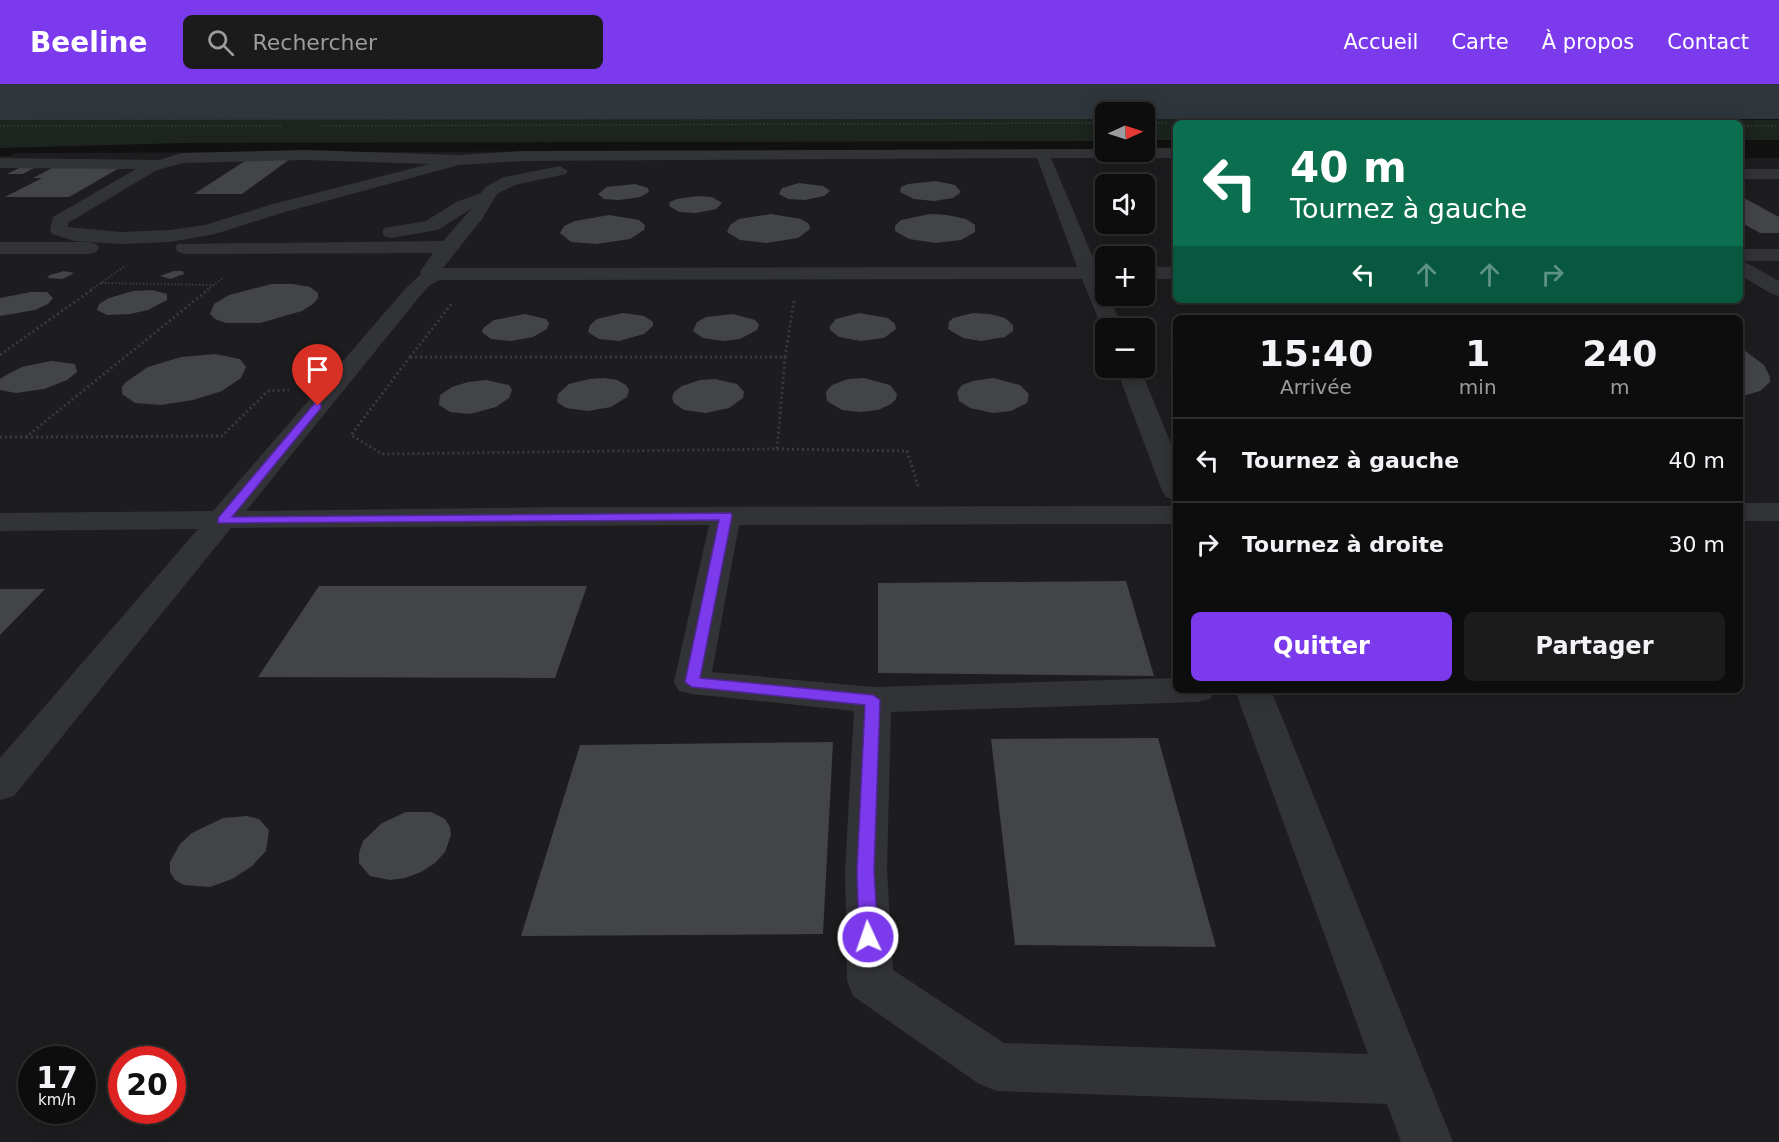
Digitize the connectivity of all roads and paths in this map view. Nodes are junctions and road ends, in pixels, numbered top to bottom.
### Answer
1 (1095, 123) edge
2 (0, 126) edge
3 (290, 126) dead end
4 (314, 126) dead end
5 (1743, 126) edge
6 (1779, 126) edge
7 (1173, 153) edge
8 (458, 160) junction
9 (1044, 160) junction
10 (1173, 160) edge
11 (0, 163) edge
12 (161, 164) junction
13 (1743, 174) edge
14 (1779, 174) edge
15 (486, 196) junction
16 (189, 234) junction
17 (282, 234) junction
18 (74, 235) junction
19 (448, 247) junction
20 (0, 248) edge
21 (48, 248) junction
22 (164, 248) junction
23 (1779, 255) edge
24 (125, 266) dead end
25 (1743, 266) edge
26 (1095, 267) edge
27 (1743, 267) edge
28 (1095, 273) edge
29 (1155, 273) edge
30 (1173, 273) edge
31 (227, 274) dead end
32 (436, 274) junction
33 (780, 274) junction
34 (101, 283) junction
35 (214, 285) junction
36 (1779, 290) edge
37 (456, 298) dead end
38 (0, 355) edge
39 (410, 357) junction
40 (785, 357) junction
41 (1132, 378) edge
42 (331, 390) junction
43 (0, 437) edge
44 (26, 437) junction
45 (777, 449) junction
46 (1173, 483) edge
47 (1743, 512) edge
48 (1779, 512) edge
49 (921, 515) junction
50 (1173, 515) edge
51 (726, 516) junction
52 (222, 520) junction
53 (0, 522) edge
54 (1173, 691) edge
55 (1254, 693) edge
56 (873, 700) junction
57 (0, 785) edge
58 (1403, 1080) junction
59 (1427, 1142) edge

1 - 4 path
2 - 3 path
5 - 6 path
7 - 8 street
8 - 12 street
8 - 16 street
9 - 10 street
9 - 15 street
9 - 26 street
11 - 12 street
12 - 18 street
13 - 14 street
15 - 17 street
15 - 19 street
16 - 17 street
16 - 18 street
17 - 22 street
18 - 21 street
19 - 22 street
19 - 32 street
20 - 21 street
21 - 22 street
23 - 25 street
24 - 34 path
27 - 36 street
28 - 33 street
29 - 30 street
31 - 35 path
32 - 33 street
32 - 42 street
33 - 40 path
34 - 35 path
34 - 38 path
35 - 44 path
37 - 39 path
39 - 40 path
39 - 45 path
40 - 45 path
41 - 46 street
42 - 44 path
42 - 52 street
43 - 44 path
45 - 49 path
47 - 48 street
49 - 50 street
49 - 51 street
51 - 52 street
51 - 56 street
52 - 53 street
52 - 57 street
54 - 56 street
55 - 58 street
56 - 58 street
58 - 59 street

